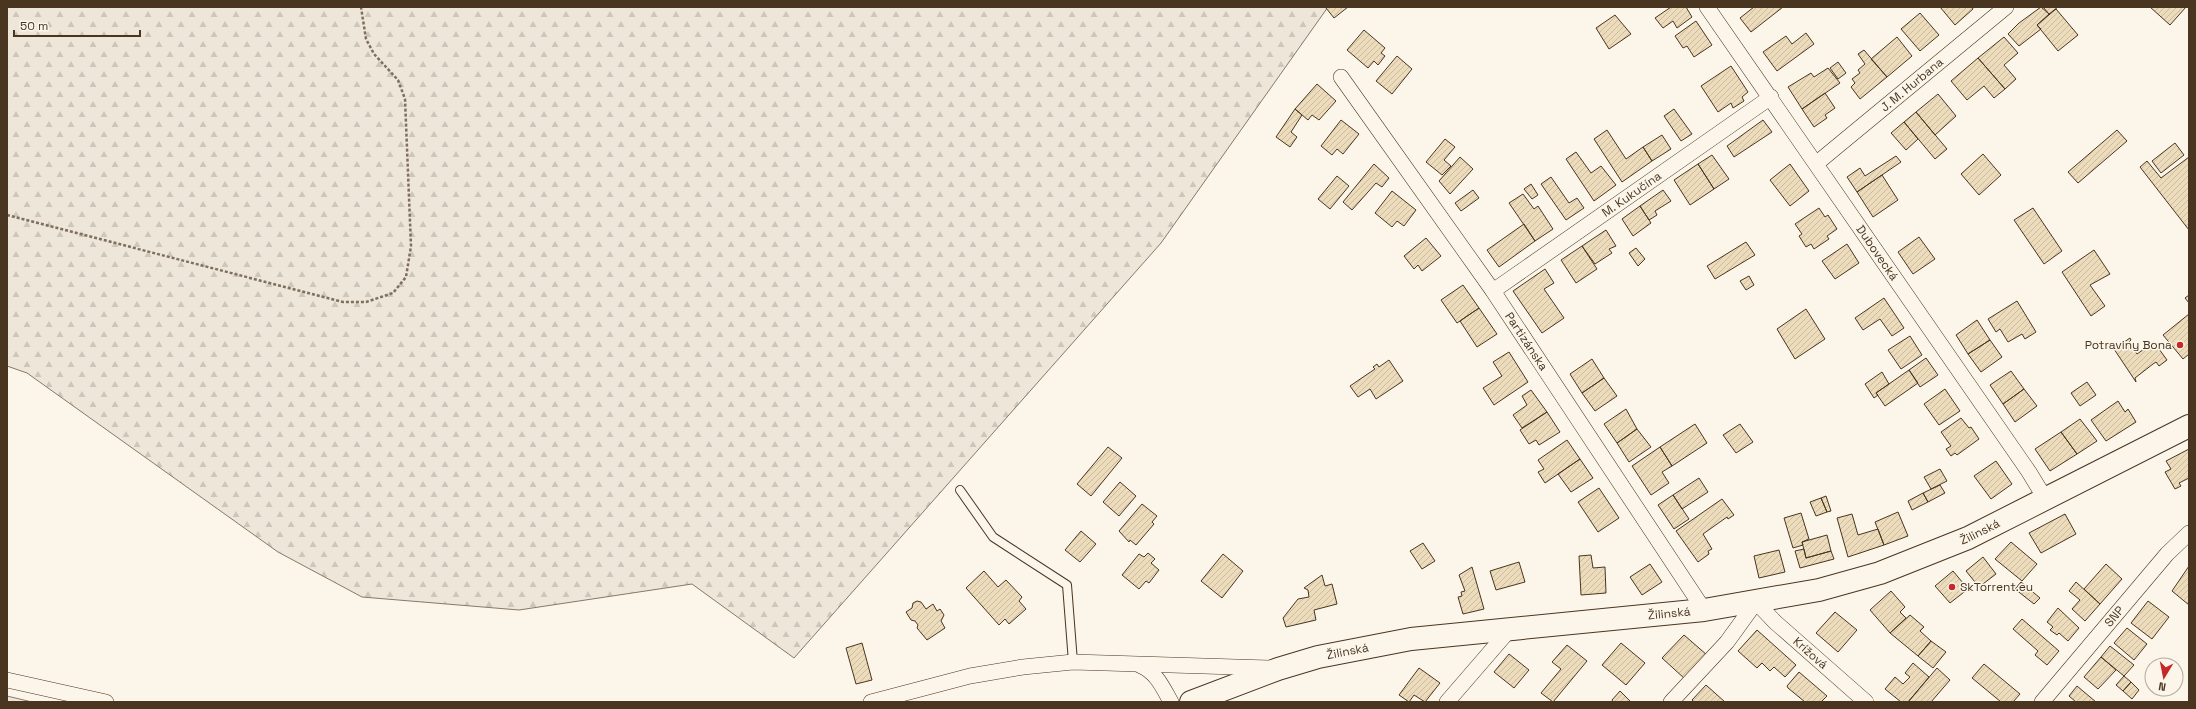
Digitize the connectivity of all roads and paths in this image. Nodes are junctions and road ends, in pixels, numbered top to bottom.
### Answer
1 (361, 7) edge
2 (1707, 7) edge
3 (2006, 7) edge
4 (1341, 77) dead end
5 (1771, 98) junction
6 (1817, 163) junction
7 (7, 214) edge
8 (1493, 291) junction
9 (2189, 426) edge
10 (960, 490) dead end
11 (2046, 500) junction
12 (2189, 533) edge
13 (1756, 602) junction
14 (1704, 610) junction
15 (1511, 628) junction
16 (1073, 662) junction
17 (1141, 666) junction
18 (1278, 669) junction
19 (7, 680) edge
20 (106, 702) edge
21 (871, 702) edge
22 (1172, 702) edge
23 (1191, 702) edge
24 (1447, 702) edge
25 (1672, 702) edge
26 (1866, 702) edge
27 (2042, 702) edge

1 - 7 path
2 - 5 street, Dubovecká
3 - 6 street, J. M. Hurbana
4 - 8 street, Partizánska
5 - 6 street, Dubovecká
5 - 8 street, M. Kukučína
6 - 11 street, Dubovecká
8 - 14 street, Partizánska
9 - 11 main road, Žilinská
10 - 16 lane
11 - 13 main road, Žilinská
12 - 27 street, SNP
13 - 14 main road, Žilinská
13 - 25 street
13 - 26 street, Krížová
14 - 15 main road, Žilinská
15 - 18 main road, Žilinská
15 - 24 street
16 - 17 street
16 - 21 street
17 - 18 street
17 - 22 street
18 - 23 main road, Žilinská
19 - 20 street

